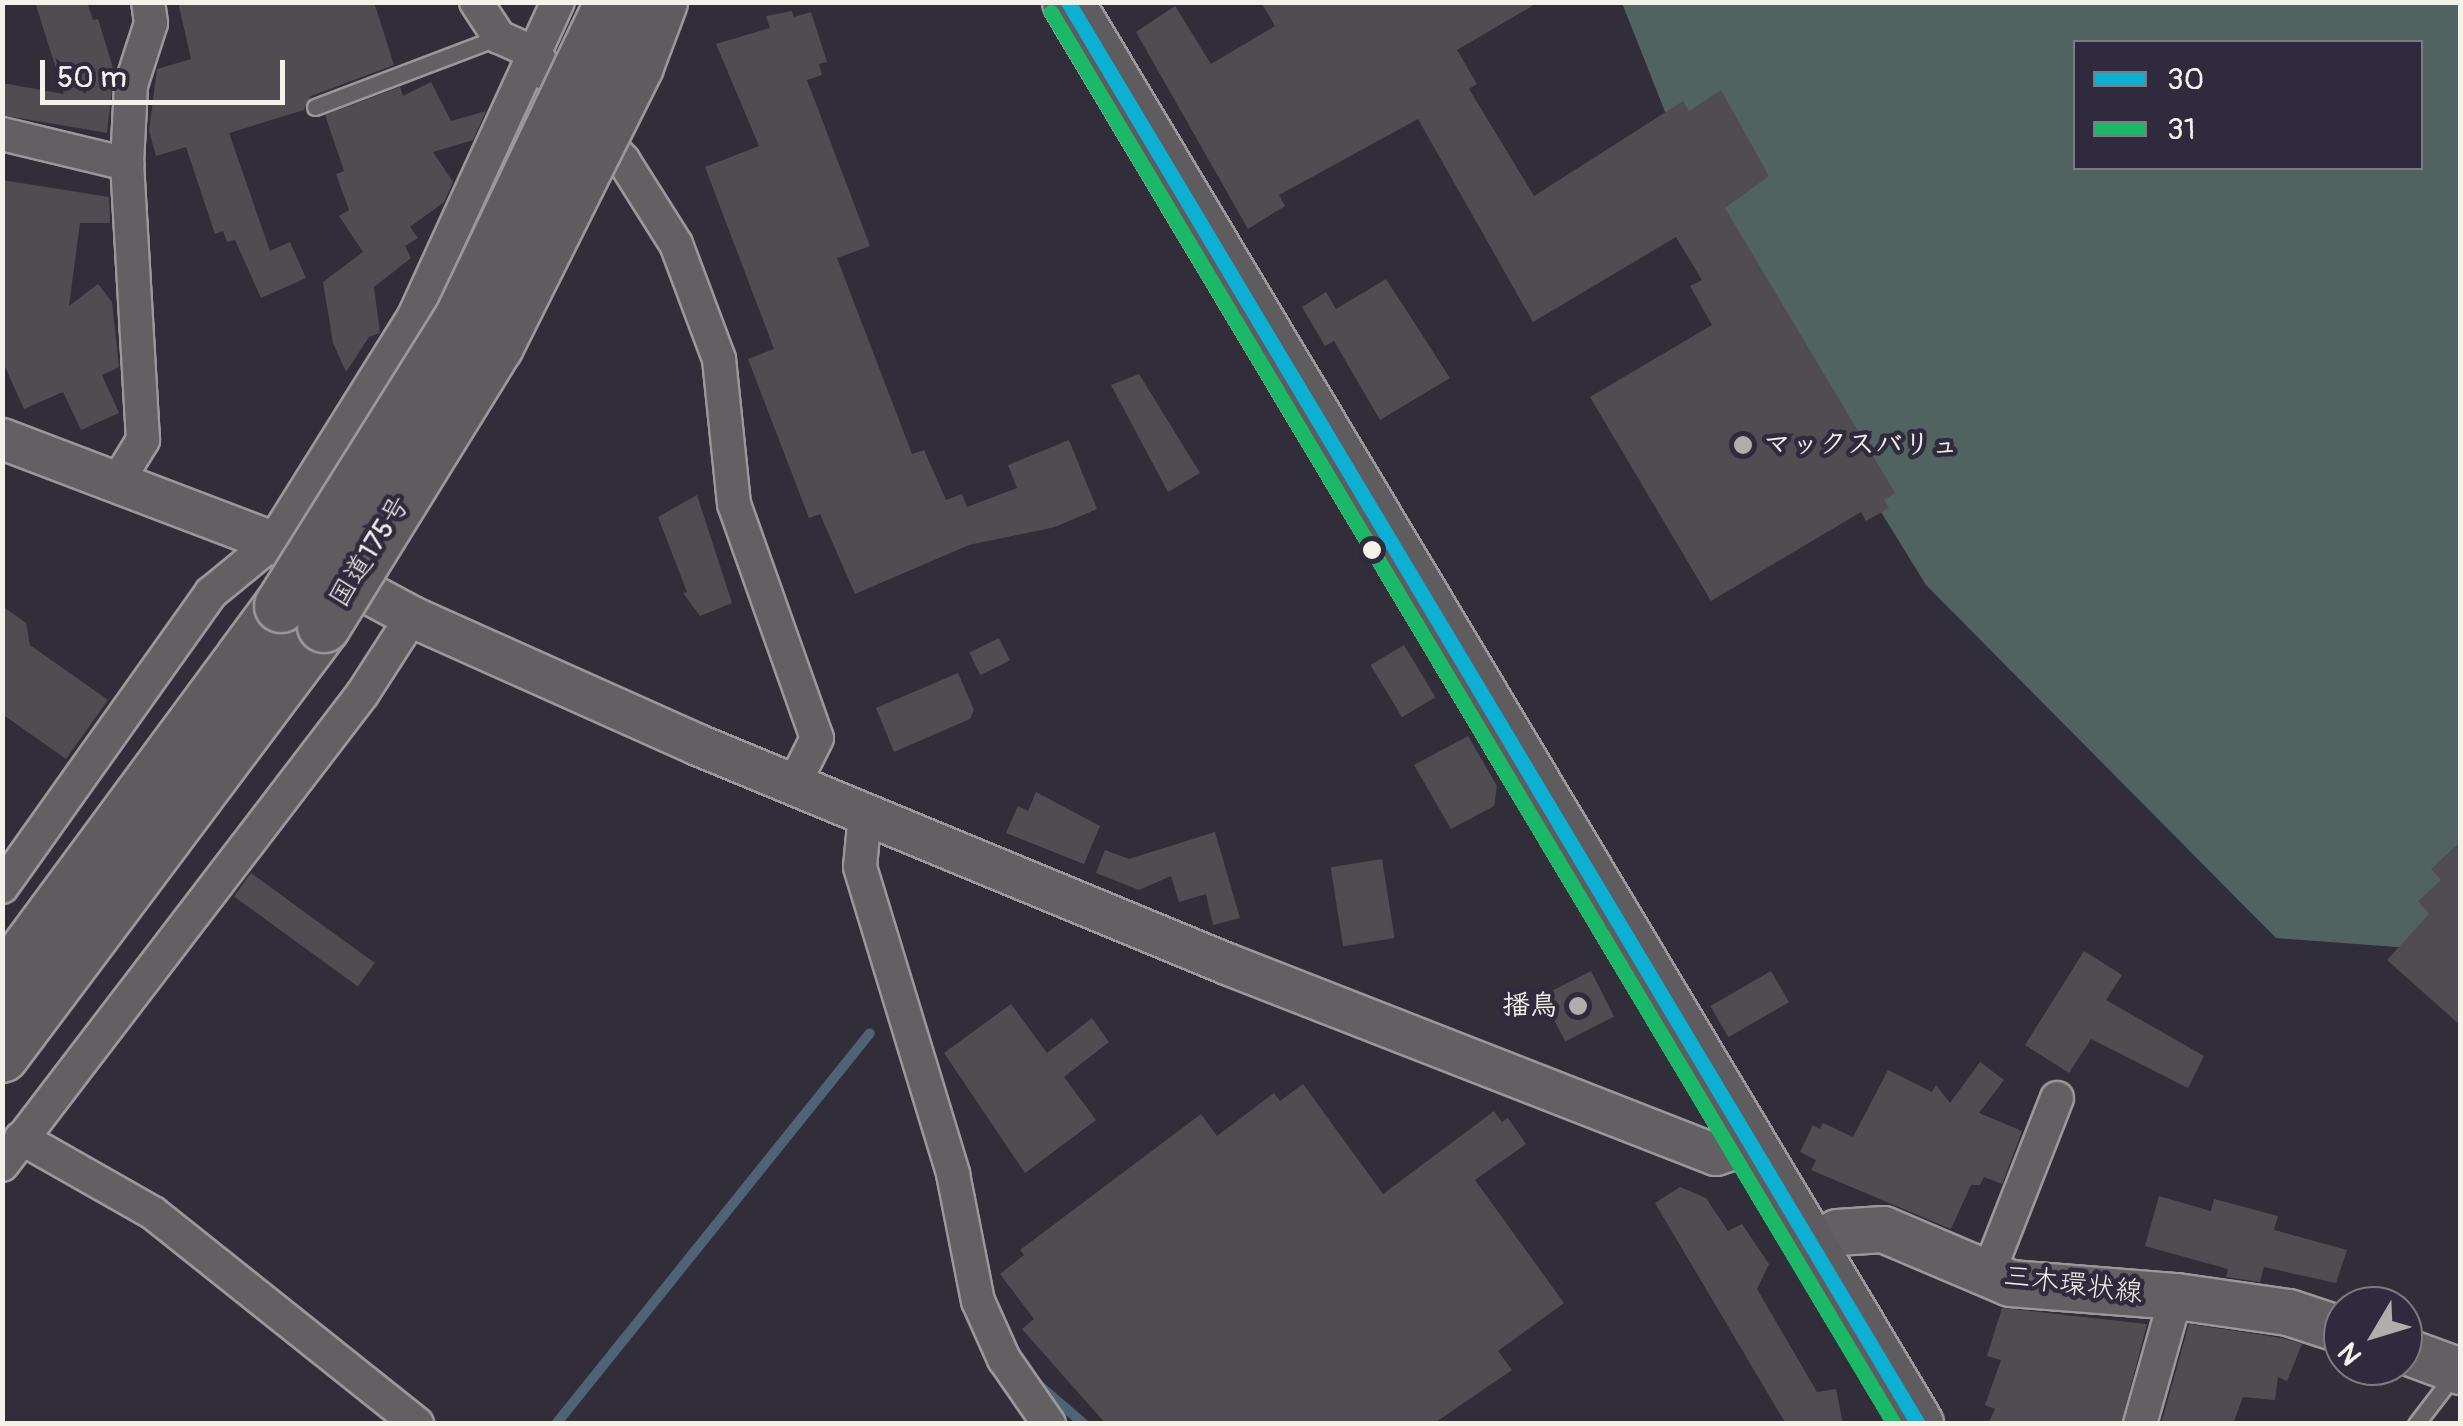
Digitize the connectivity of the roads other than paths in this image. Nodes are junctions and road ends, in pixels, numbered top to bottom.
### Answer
1 (148, 2) edge
2 (476, 2) edge
3 (558, 2) edge
4 (612, 2) edge
5 (661, 2) edge
6 (1068, 2) edge
7 (500, 38) junction
8 (537, 54) junction
9 (315, 108) dead end
10 (2, 134) edge
11 (127, 164) junction
12 (2, 440) edge
13 (116, 484) junction
14 (273, 542) junction
15 (303, 616) junction
16 (412, 617) junction
17 (796, 780) junction
18 (865, 814) junction
19 (2, 886) edge
20 (2, 984) edge
21 (2, 1056) edge
22 (2058, 1098) dead end
23 (1752, 1143) junction
24 (15, 1148) edge
25 (1813, 1247) junction
26 (1988, 1274) junction
27 (2176, 1296) junction
28 (2323, 1323) edge
29 (2423, 1357) edge
30 (2459, 1370) edge
31 (417, 1424) edge
32 (1049, 1424) edge
33 (1918, 1424) edge
34 (2140, 1424) edge
35 (2416, 1424) edge

1 - 11 street
2 - 7 street
3 - 8 street
4 - 15 highway, 国道175号, bridge
5 - 15 highway, 国道175号, bridge
6 - 23 main road
7 - 8 street
7 - 9 lane
8 - 14 street
8 - 17 street
10 - 11 street
11 - 13 street
12 - 13 street
13 - 14 street
14 - 16 street
14 - 19 street
15 - 20 highway, 国道175号
15 - 21 highway, 国道175号
16 - 17 street
16 - 24 street
17 - 18 street
18 - 23 street
18 - 32 street
22 - 26 street
23 - 25 main road
24 - 31 street
25 - 26 main road, 三木環状線
25 - 33 main road
26 - 27 main road, 三木環状線
27 - 28 main road, 三木環状線
27 - 34 street
29 - 30 main road
30 - 35 lane

